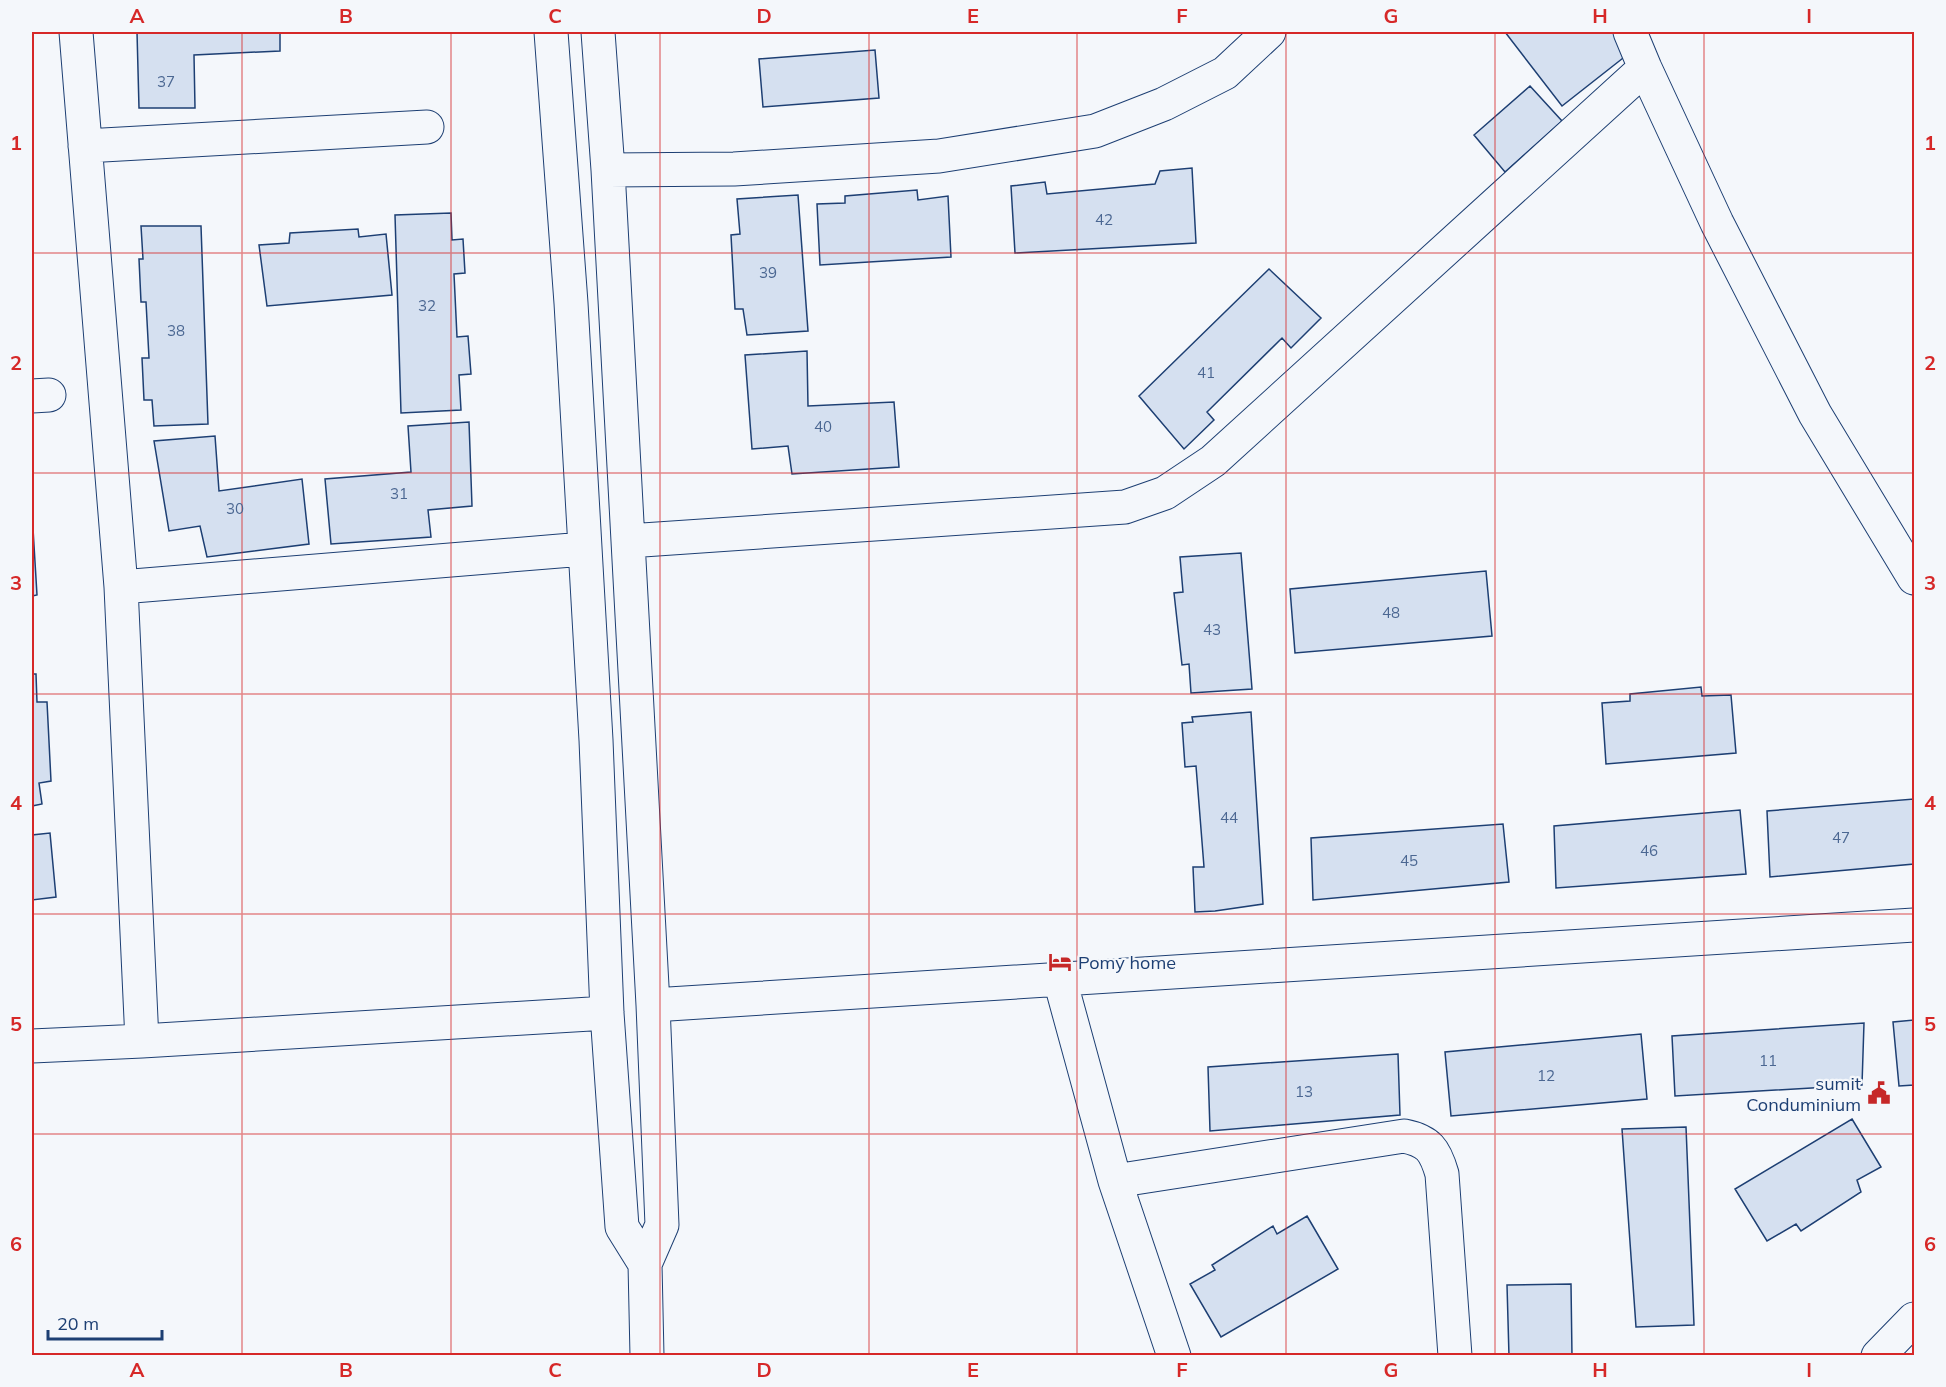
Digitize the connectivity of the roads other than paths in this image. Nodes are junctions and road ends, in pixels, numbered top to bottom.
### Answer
1 (76, 32) edge
2 (1269, 32) edge
3 (1630, 32) edge
4 (551, 36) edge
5 (598, 36) edge
6 (1645, 68) junction
7 (427, 127) dead end
8 (85, 146) junction
9 (608, 170) junction
10 (628, 541) junction
11 (584, 549) junction
12 (1914, 579) edge
13 (121, 587) junction
14 (1914, 925) edge
15 (1060, 980) junction
16 (653, 1005) junction
17 (607, 1013) junction
18 (142, 1041) junction
19 (32, 1046) edge
20 (1115, 1181) junction
21 (662, 1225) junction
22 (622, 1227) junction
23 (645, 1264) junction
24 (1914, 1319) edge
25 (647, 1356) edge
26 (1174, 1356) edge
27 (1455, 1356) edge
28 (1878, 1356) edge

1 - 8 street
2 - 9 street
3 - 6 street
4 - 5 street
4 - 11 street
5 - 9 street
6 - 10 street
6 - 12 street
7 - 8 street
8 - 13 street
9 - 10 street
10 - 16 street
11 - 13 street
11 - 17 street
13 - 18 street
14 - 15 street
15 - 16 street
15 - 20 street
16 - 21 street
17 - 18 street
17 - 22 street
18 - 19 street
20 - 26 street
20 - 27 street
21 - 22 street
21 - 23 street
22 - 23 street
23 - 25 street
24 - 28 street

